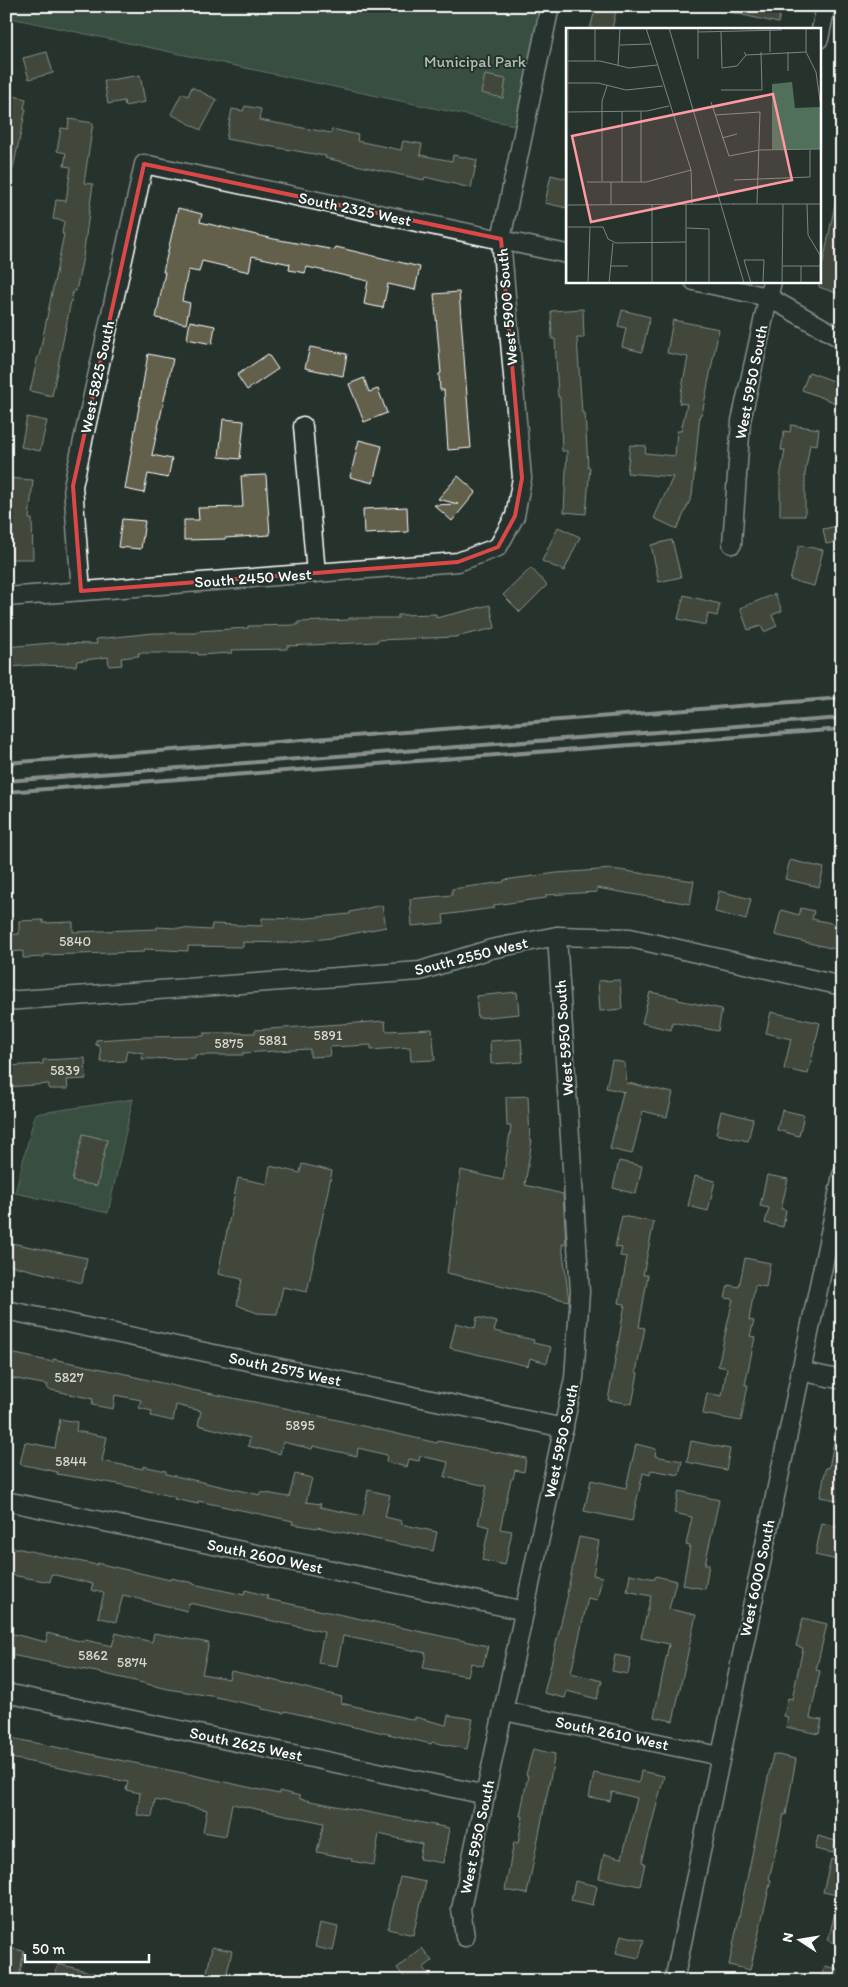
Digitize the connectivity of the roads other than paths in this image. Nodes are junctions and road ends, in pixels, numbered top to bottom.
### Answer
1 (550, 6) edge
2 (826, 6) edge
3 (820, 34) edge
4 (144, 164) joint
5 (501, 239) junction
6 (566, 254) edge
7 (704, 282) edge
8 (770, 289) edge
9 (842, 340) edge
10 (303, 426) dead end
11 (732, 544) dead end
12 (498, 547) joint
13 (316, 573) junction
14 (81, 591) junction
15 (6, 597) edge
16 (557, 936) junction
17 (842, 986) edge
18 (6, 1001) edge
19 (842, 1175) edge
20 (6, 1310) edge
21 (800, 1371) junction
22 (842, 1380) edge
23 (564, 1428) junction
24 (6, 1501) edge
25 (525, 1612) junction
26 (6, 1694) edge
27 (504, 1711) junction
28 (720, 1756) junction
29 (486, 1795) junction
30 (465, 1937) dead end
31 (674, 1981) edge

1 - 5 street, West 5900 South
2 - 3 street
4 - 5 street, South 2325 West
4 - 14 street, West 5825 South
5 - 6 street, South 2325 West
5 - 12 street, West 5900 South
7 - 8 street
8 - 9 street
8 - 11 street, West 5950 South
10 - 13 street
12 - 13 street, South 2450 West
13 - 14 street, South 2450 West
14 - 15 street, South 2450 West
16 - 17 street, South 2550 West
16 - 18 street, South 2550 West
16 - 23 street, West 5950 South
19 - 21 street, West 6000 South
20 - 23 street, South 2575 West
21 - 22 street
21 - 28 street, West 6000 South
23 - 25 street, West 5950 South
24 - 25 street, South 2600 West
25 - 27 street, West 5950 South
26 - 29 street, South 2625 West
27 - 28 street, South 2610 West
27 - 29 street, West 5950 South
28 - 31 street, West 6000 South
29 - 30 street, West 5950 South

